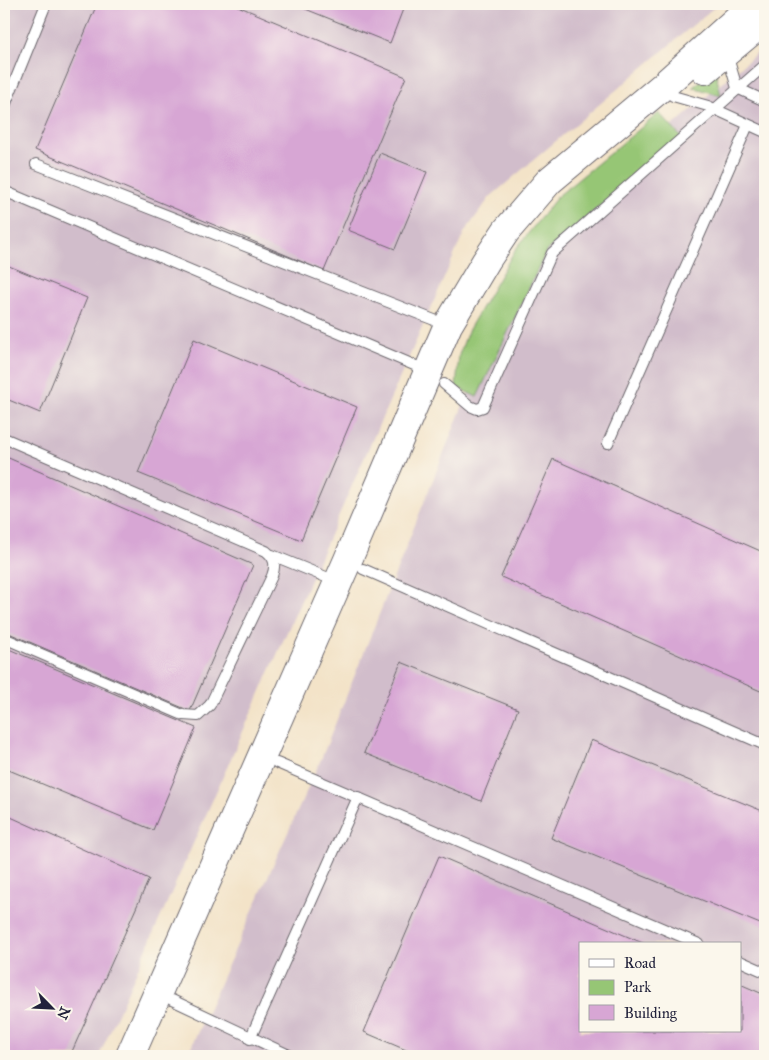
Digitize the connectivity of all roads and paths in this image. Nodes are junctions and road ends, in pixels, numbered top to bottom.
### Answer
1 (46, 4) edge
2 (754, 4) edge
3 (765, 20) edge
4 (724, 42) junction
5 (765, 65) edge
6 (738, 88) junction
7 (668, 91) junction
8 (765, 101) edge
9 (4, 108) edge
10 (714, 109) junction
11 (748, 125) junction
12 (765, 132) edge
13 (36, 164) dead end
14 (4, 191) edge
15 (448, 325) junction
16 (436, 377) junction
17 (4, 438) edge
18 (608, 443) dead end
19 (272, 555) junction
20 (363, 569) junction
21 (338, 582) junction
22 (4, 638) edge
23 (765, 746) edge
24 (277, 763) junction
25 (358, 797) junction
26 (694, 942) edge
27 (742, 962) edge
28 (765, 972) edge
29 (172, 1000) junction
30 (250, 1039) junction
31 (130, 1056) edge
32 (147, 1056) edge
33 (291, 1056) edge

1 - 9 lane
2 - 4 main road
3 - 4 main road
4 - 6 lane
4 - 7 main road
5 - 6 lane
6 - 8 lane
6 - 10 lane
7 - 10 lane
7 - 15 main road
7 - 16 main road
10 - 11 lane
10 - 16 lane
11 - 12 lane
11 - 18 lane
13 - 15 lane
14 - 16 lane
15 - 16 main road
16 - 20 main road
16 - 21 main road
17 - 19 lane
19 - 21 lane
19 - 22 lane
20 - 23 lane
20 - 24 main road
21 - 31 main road
24 - 25 lane
24 - 29 main road
25 - 26 lane
25 - 30 lane
27 - 28 lane
29 - 30 lane
29 - 32 main road
30 - 33 lane

